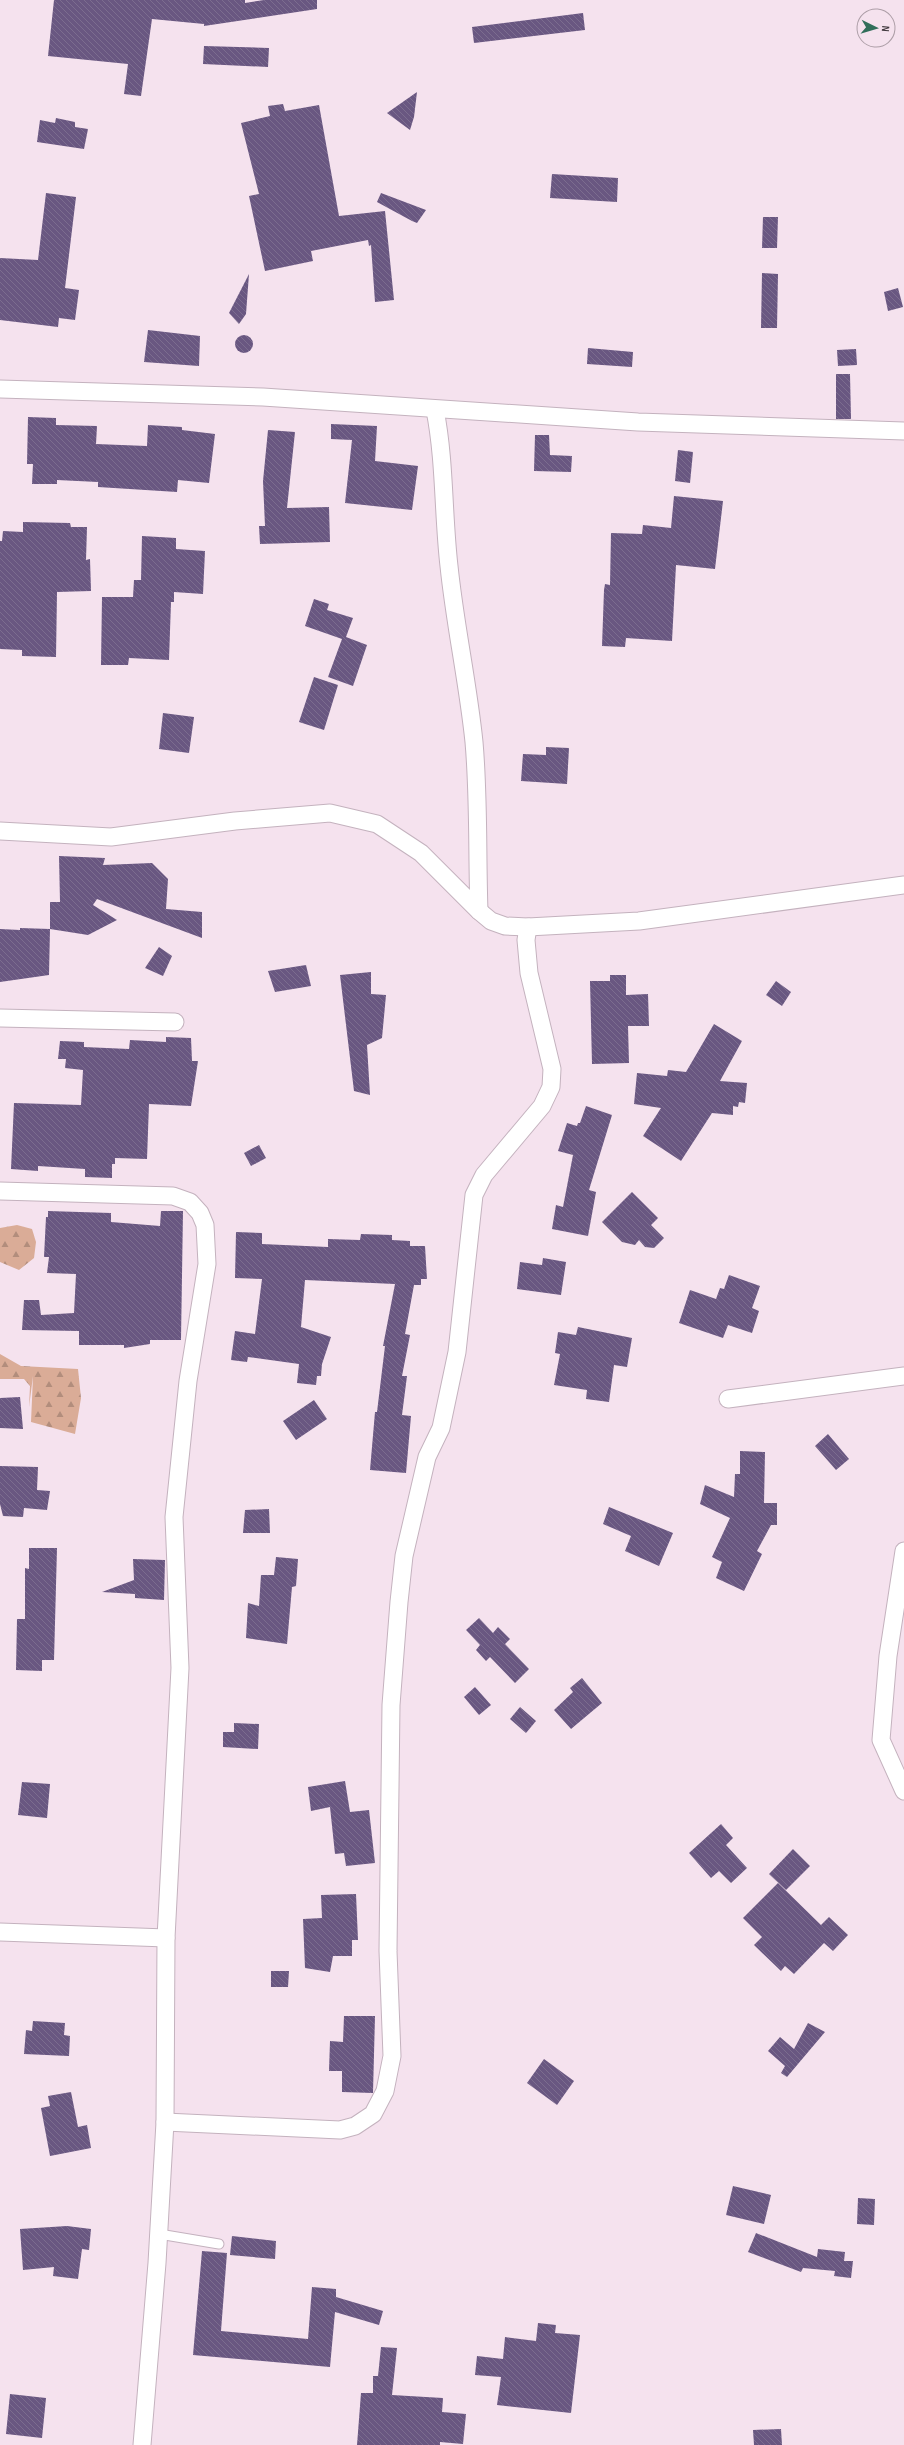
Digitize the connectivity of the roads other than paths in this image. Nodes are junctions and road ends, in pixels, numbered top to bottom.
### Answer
1 (0, 389) edge
2 (435, 410) junction
3 (904, 431) edge
4 (0, 831) edge
5 (904, 884) edge
6 (478, 911) junction
7 (528, 927) junction
8 (0, 1018) edge
9 (175, 1022) dead end
10 (0, 1191) edge
11 (904, 1376) edge
12 (728, 1399) dead end
13 (904, 1551) edge
14 (904, 1791) edge
15 (0, 1932) edge
16 (166, 1938) junction
17 (165, 2122) junction
18 (159, 2234) junction
19 (219, 2244) dead end
20 (142, 2445) edge

1 - 2 street
2 - 3 street
2 - 6 street
4 - 6 street
5 - 7 street
6 - 7 street
7 - 17 street
8 - 9 street
10 - 16 street
11 - 12 street
13 - 14 street
15 - 16 street
16 - 17 street
17 - 18 street
18 - 19 lane
18 - 20 street

